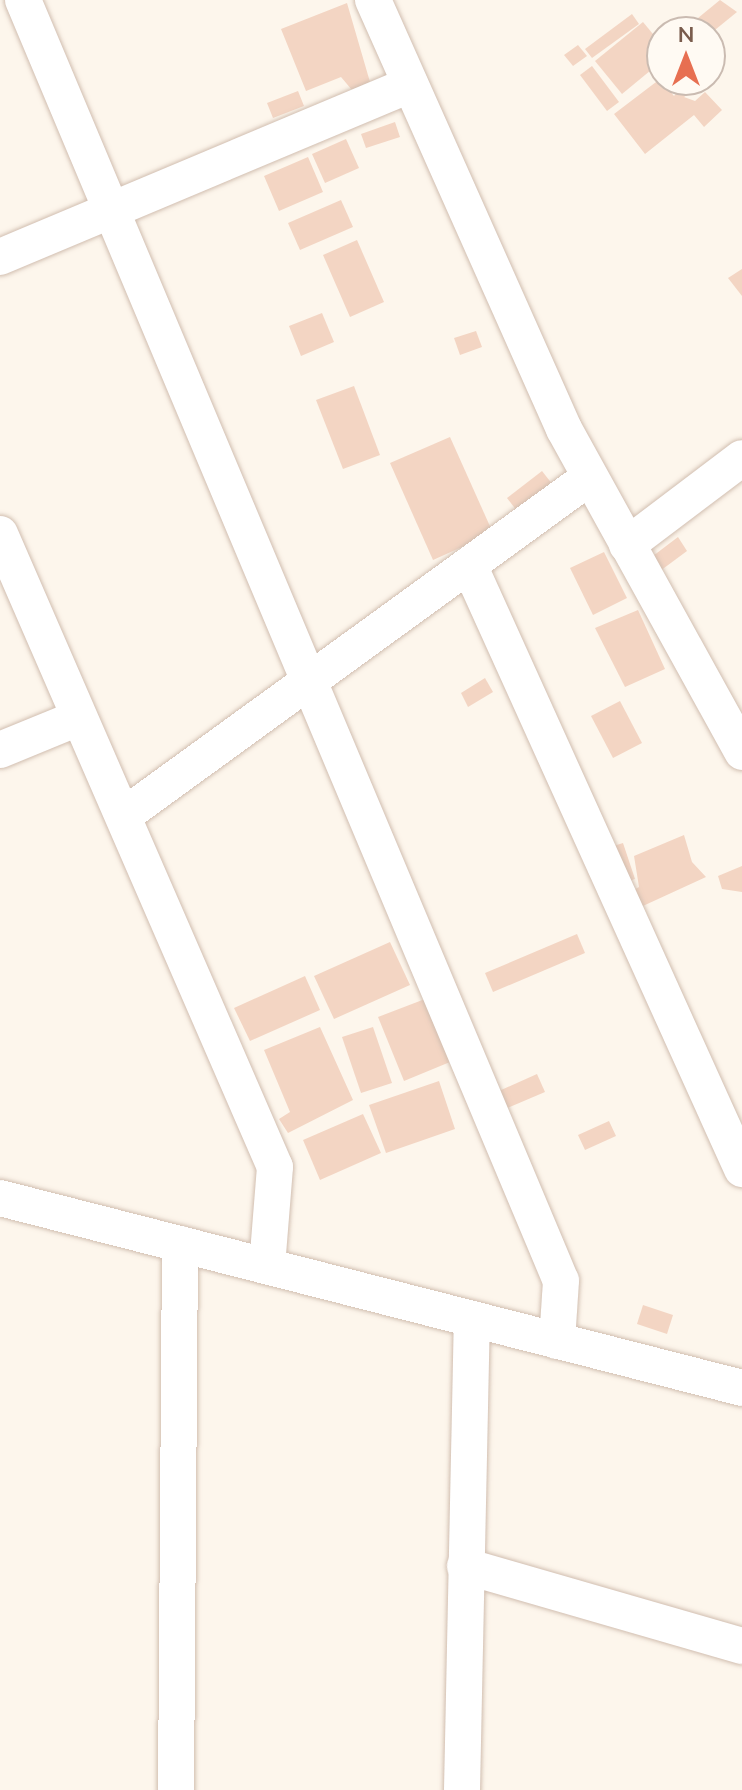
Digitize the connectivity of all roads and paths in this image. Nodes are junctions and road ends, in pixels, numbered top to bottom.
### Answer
1 (23, 0) edge
2 (373, 0) edge
3 (410, 85) junction
4 (112, 211) junction
5 (0, 257) edge
6 (742, 458) edge
7 (590, 477) junction
8 (0, 534) edge
9 (627, 545) junction
10 (469, 565) junction
11 (310, 683) junction
12 (78, 718) junction
13 (0, 750) edge
14 (742, 752) edge
15 (126, 814) junction
16 (742, 1169) edge
17 (0, 1198) edge
18 (180, 1244) junction
19 (267, 1266) junction
20 (472, 1319) junction
21 (557, 1341) junction
22 (742, 1388) edge
23 (465, 1566) junction
24 (742, 1646) edge
25 (176, 1790) edge
26 (462, 1790) edge

1 - 4 street
2 - 3 street
3 - 4 street
3 - 7 street
4 - 5 street
4 - 11 street
6 - 9 street
7 - 9 street
7 - 10 street
8 - 12 street
9 - 14 street
10 - 11 street
10 - 16 street
11 - 15 street
11 - 21 street
12 - 13 street
12 - 15 street
15 - 19 street
17 - 18 street
18 - 19 street
18 - 25 street
19 - 20 street
20 - 21 street
20 - 23 street
21 - 22 street
23 - 24 street
23 - 26 street

